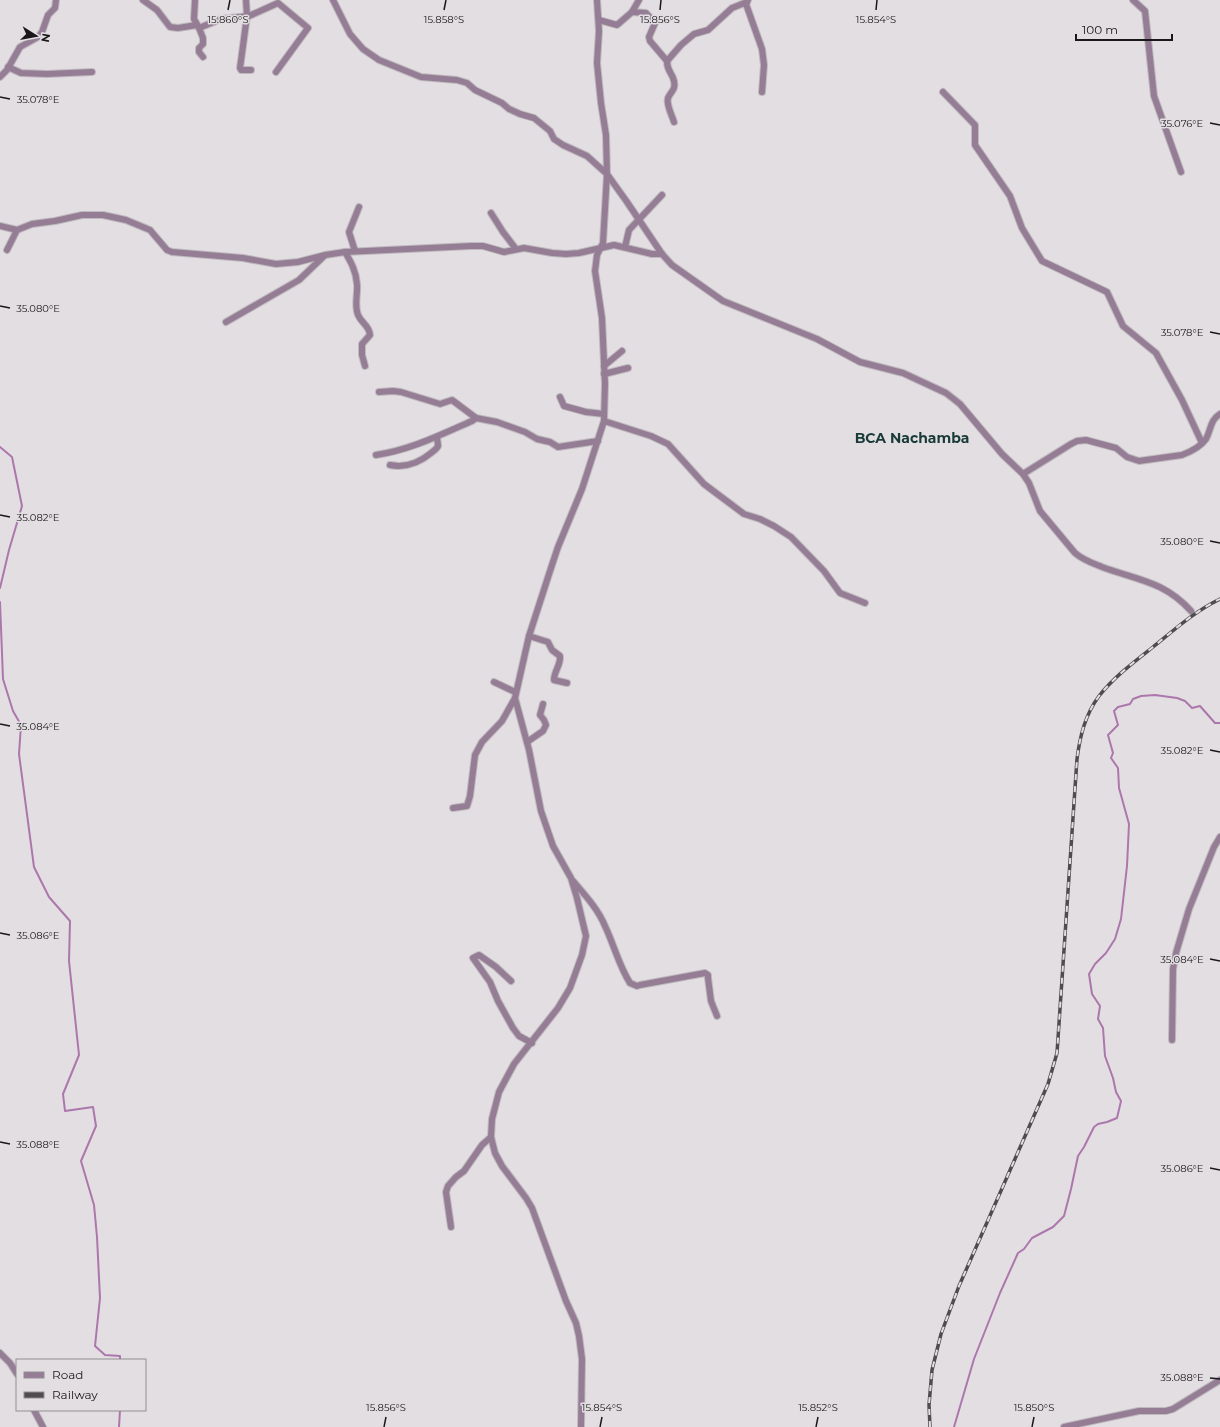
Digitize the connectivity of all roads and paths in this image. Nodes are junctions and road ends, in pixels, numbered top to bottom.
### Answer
1 (56, 0) edge
2 (143, 0) edge
3 (195, 0) edge
4 (246, 0) edge
5 (333, 0) edge
6 (597, 0) edge
7 (639, 0) edge
8 (1133, 0) edge
9 (747, 1) edge
10 (632, 12) junction
11 (247, 16) junction
12 (599, 20) junction
13 (198, 27) junction
14 (203, 57) dead end
15 (666, 61) junction
16 (8, 67) junction
17 (251, 70) dead end
18 (92, 72) dead end
19 (276, 72) dead end
20 (0, 77) edge
21 (762, 92) dead end
22 (943, 92) dead end
23 (674, 122) dead end
24 (1181, 172) dead end
25 (607, 174) junction
26 (662, 195) dead end
27 (359, 207) dead end
28 (491, 213) dead end
29 (638, 219) junction
30 (0, 226) edge
31 (17, 230) junction
32 (625, 247) junction
33 (601, 248) junction
34 (516, 249) junction
35 (7, 250) dead end
36 (355, 251) junction
37 (345, 252) junction
38 (662, 254) junction
39 (325, 255) junction
40 (226, 322) dead end
41 (622, 351) dead end
42 (365, 366) dead end
43 (604, 366) junction
44 (628, 368) dead end
45 (604, 374) junction
46 (379, 392) dead end
47 (560, 397) dead end
48 (604, 414) junction
49 (1220, 414) edge
50 (476, 418) junction
51 (604, 421) junction
52 (437, 437) junction
53 (598, 441) junction
54 (1202, 443) junction
55 (376, 455) dead end
56 (390, 465) dead end
57 (1023, 474) junction
58 (865, 603) dead end
59 (1191, 611) dead end
60 (529, 636) junction
61 (494, 682) dead end
62 (567, 683) dead end
63 (515, 695) junction
64 (543, 704) dead end
65 (527, 742) junction
66 (453, 808) dead end
67 (1220, 836) edge
68 (570, 878) junction
69 (511, 981) dead end
70 (717, 1016) dead end
71 (1172, 1040) dead end
72 (532, 1043) junction
73 (491, 1137) junction
74 (451, 1227) dead end
75 (0, 1353) edge
76 (16, 1372) edge
77 (1220, 1380) edge
78 (35, 1411) edge
79 (43, 1427) edge
80 (581, 1427) edge
81 (1064, 1427) edge

1 - 16 street
2 - 13 street
3 - 13 street
4 - 11 street
5 - 25 street
6 - 12 street
7 - 10 street
8 - 24 street
9 - 15 street
9 - 21 street
10 - 12 street
10 - 15 street
11 - 13 street
11 - 17 street
11 - 19 street
12 - 25 street
13 - 14 street
15 - 23 street
16 - 18 street
16 - 20 street
22 - 54 street
25 - 29 street
25 - 33 street
26 - 29 street
27 - 36 street
28 - 34 street
29 - 32 street
29 - 38 street
30 - 31 street
31 - 35 street
31 - 39 street
32 - 33 street
32 - 38 street
33 - 34 street
33 - 43 street
34 - 36 street
36 - 37 street
37 - 39 street
37 - 42 street
38 - 57 street
39 - 40 street
41 - 43 street
43 - 45 street
44 - 45 street
45 - 48 street
46 - 50 street
47 - 48 street
48 - 51 street
49 - 54 street
50 - 52 street
50 - 53 street
51 - 53 street
51 - 58 street
52 - 55 street
52 - 56 street
53 - 60 street
54 - 57 street
57 - 59 street
60 - 62 street
60 - 63 street
61 - 63 street
63 - 65 street
63 - 66 street
64 - 65 street
65 - 68 street
67 - 71 street
68 - 70 street
68 - 72 street
69 - 72 street
72 - 73 street
73 - 74 street
73 - 80 street
75 - 76 street
77 - 81 street
78 - 79 street

